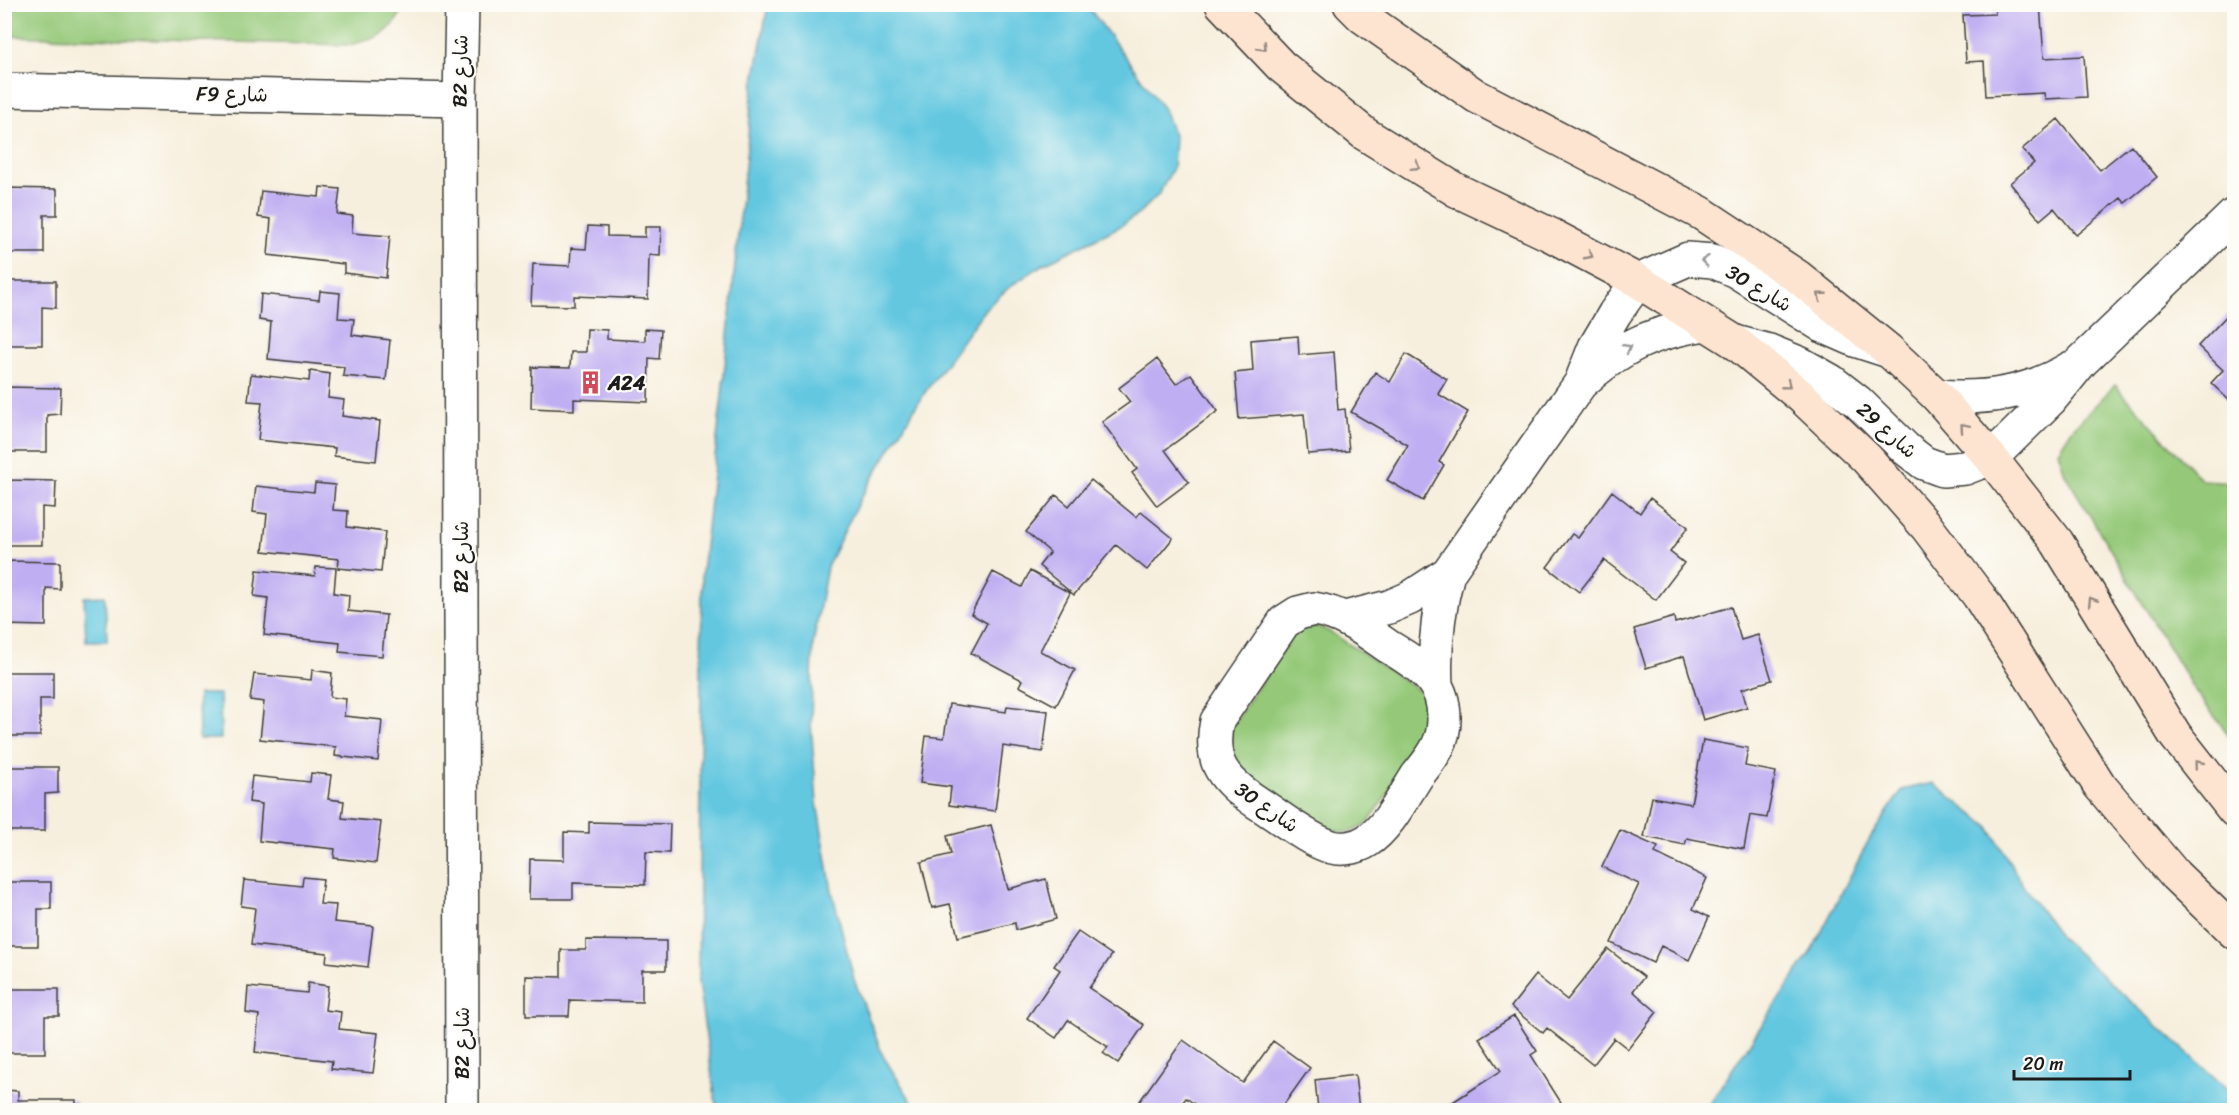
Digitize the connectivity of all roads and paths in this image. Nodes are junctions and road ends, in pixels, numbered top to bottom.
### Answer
1 (462, 4) edge
2 (1222, 4) edge
3 (1350, 4) edge
4 (4, 90) edge
5 (459, 100) junction
6 (2235, 215) edge
7 (1638, 280) junction
8 (1705, 324) junction
9 (1735, 342) junction
10 (1888, 350) junction
11 (2080, 362) junction
12 (1580, 384) junction
13 (1937, 396) junction
14 (1991, 458) junction
15 (1448, 573) junction
16 (1345, 618) junction
17 (1436, 685) junction
18 (2235, 810) edge
19 (2235, 932) edge
20 (462, 1110) edge

1 - 5 street, B2 شارع
2 -> 7 street
10 -> 3 street
4 - 5 street, F9 شارع
5 - 20 street, B2 شارع
6 - 11 street, شارع 29
7 - 8 street
10 -> 7 street, شارع 30
7 - 12 street, شارع 30
8 - 9 street
12 -> 8 street, شارع 30
9 - 14 street, شارع 29
9 -> 19 street
10 - 13 street
11 - 13 street, شارع 29
11 - 14 street, شارع 29
12 - 15 street, شارع 30
14 -> 13 street
18 -> 14 street
15 - 16 street, شارع 30
15 - 17 street, شارع 30
16 - 17 street, شارع 30
16 - 17 street, شارع 30

